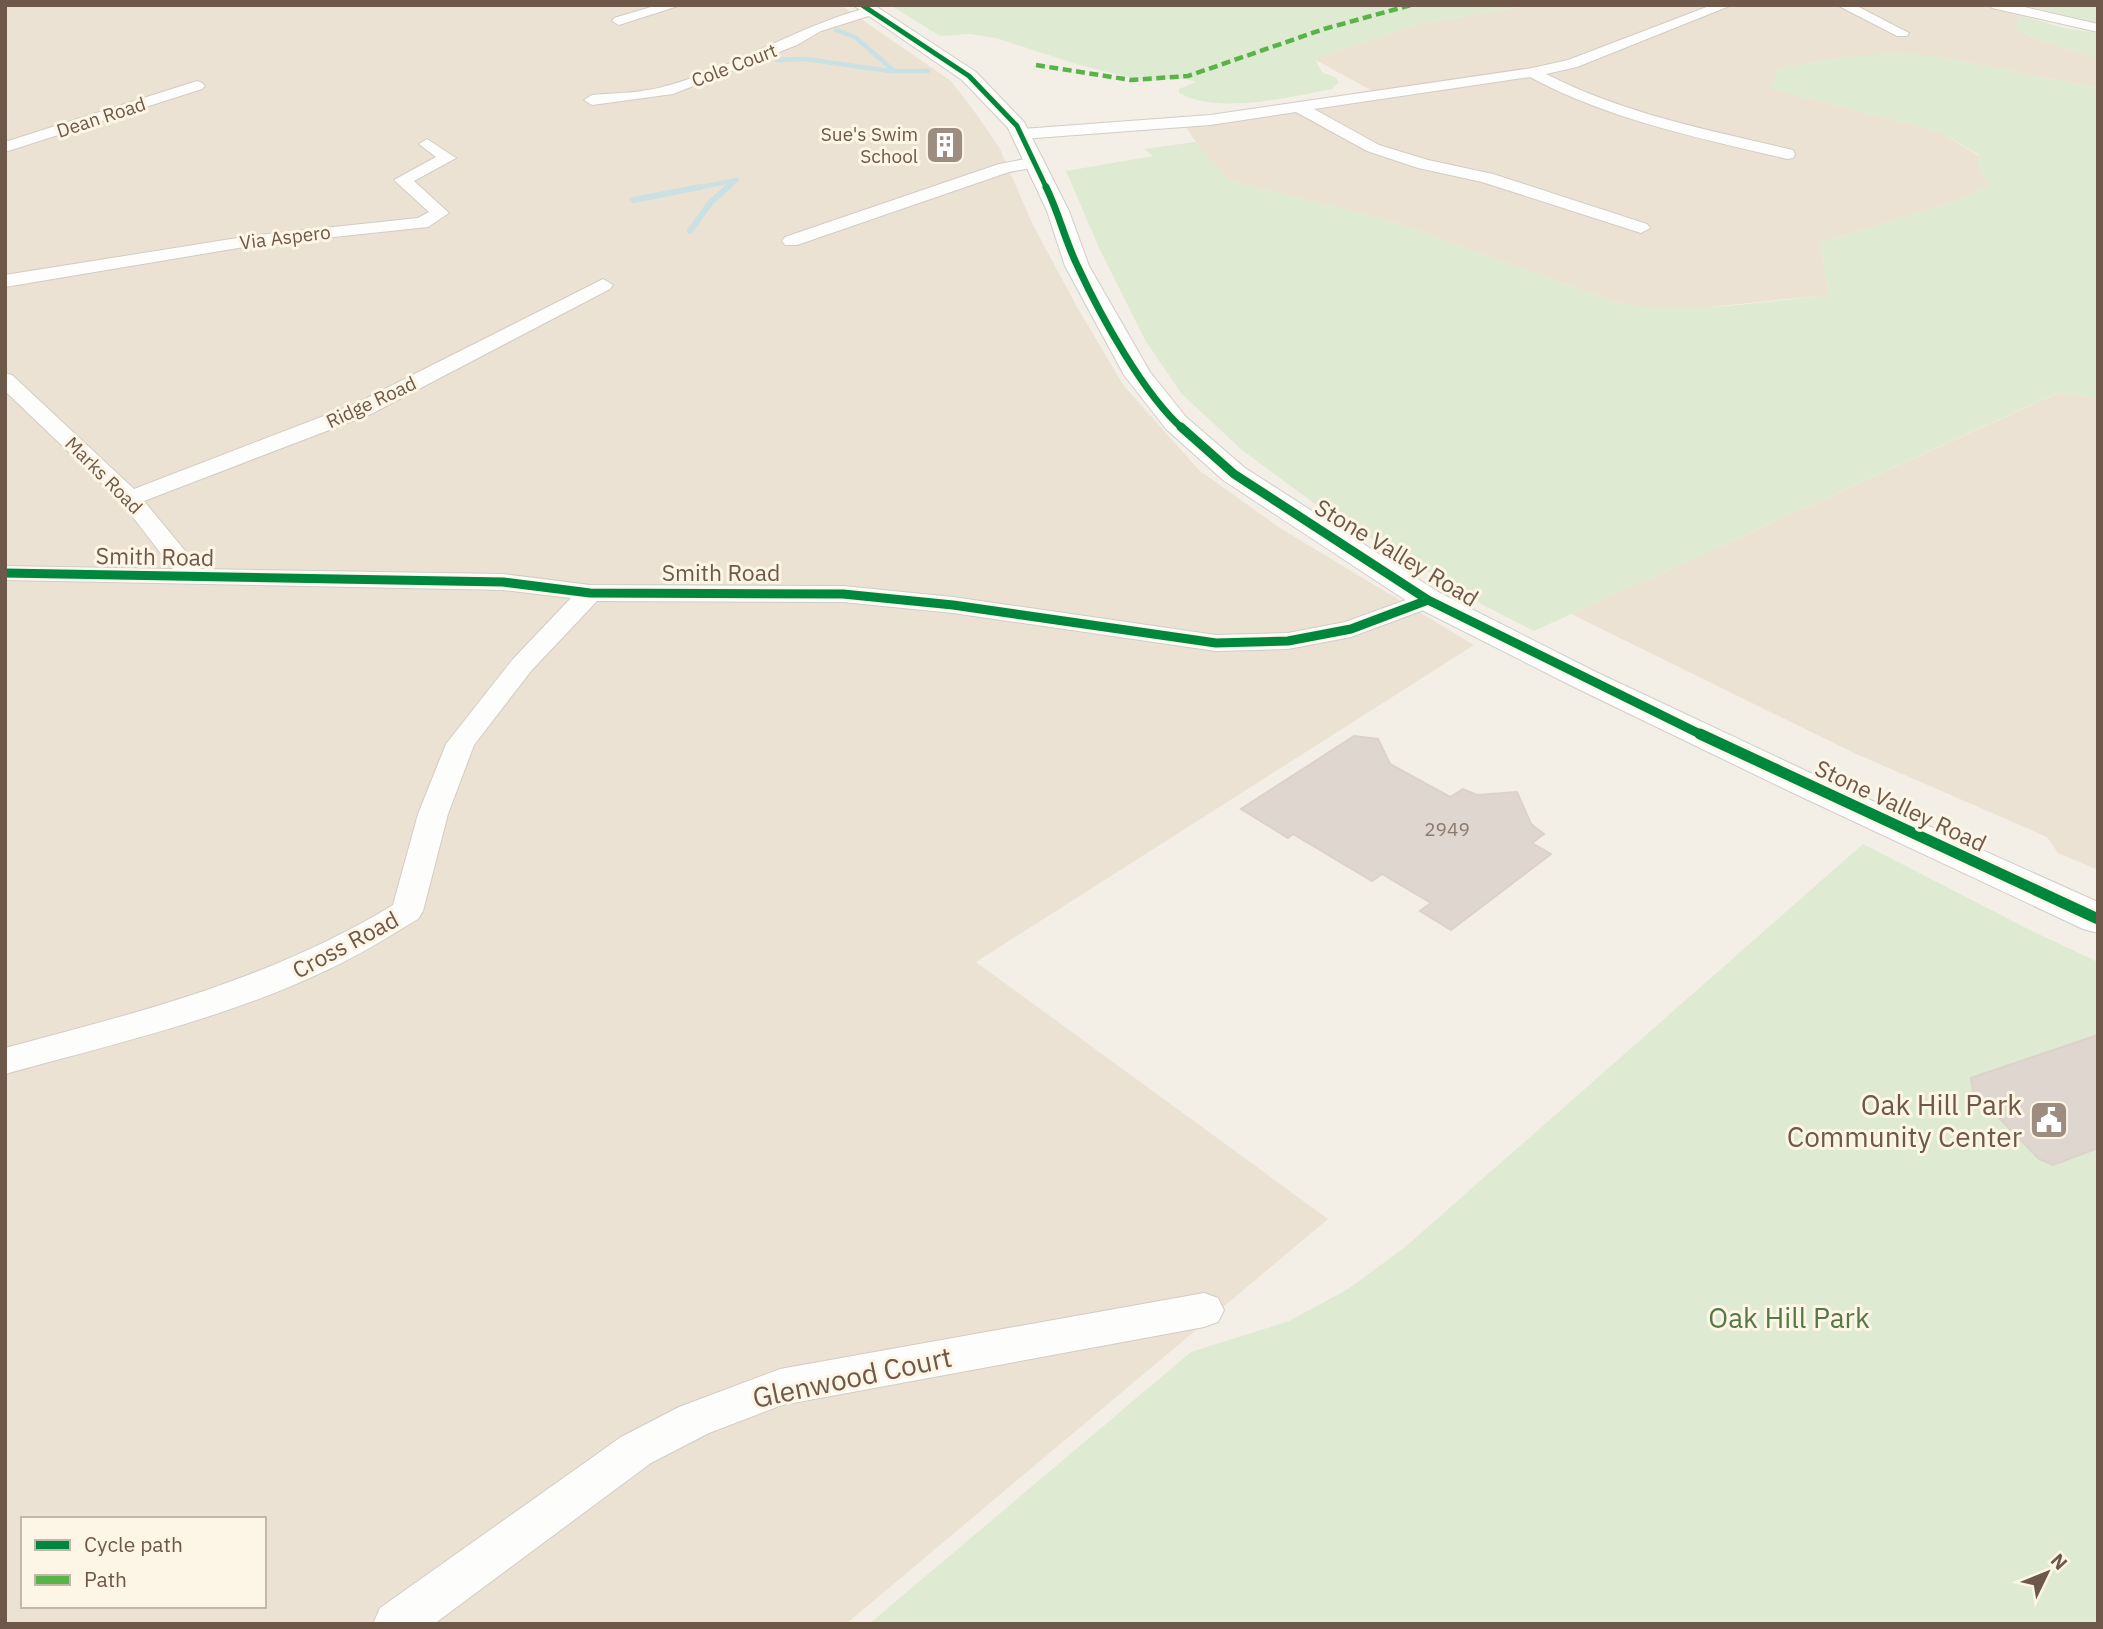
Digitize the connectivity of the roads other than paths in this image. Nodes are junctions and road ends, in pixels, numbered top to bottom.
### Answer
1 (674, 5) edge
2 (1725, 5) edge
3 (1844, 5) edge
4 (1997, 5) edge
5 (866, 8) edge
6 (619, 21) dead end
7 (2098, 28) edge
8 (1902, 33) dead end
9 (1532, 72) junction
10 (197, 86) dead end
11 (592, 100) dead end
12 (1300, 108) junction
13 (1022, 134) junction
14 (427, 144) dead end
15 (5, 147) edge
16 (1787, 154) dead end
17 (1036, 162) junction
18 (1641, 228) dead end
19 (791, 241) dead end
20 (5, 281) edge
21 (603, 285) dead end
22 (5, 379) edge
23 (130, 498) junction
24 (5, 573) edge
25 (194, 578) junction
26 (590, 593) junction
27 (1428, 600) junction
28 (2098, 919) edge
29 (5, 1061) edge
30 (1204, 1310) dead end
31 (396, 1624) edge

1 - 6 street
2 - 9 street
3 - 8 street
4 - 7 street
5 - 11 street, Cole Court
5 - 13 street, Stone Valley Road
9 - 12 street
9 - 16 street
10 - 15 street, Dean Road
12 - 13 street
12 - 18 street
13 - 17 street, Stone Valley Road
14 - 20 street, Via Aspero
17 - 19 street
17 - 27 street, Stone Valley Road
21 - 23 street, Ridge Road
22 - 23 street, Marks Road
23 - 25 street, Marks Road
24 - 25 street, Smith Road
25 - 26 street, Smith Road
26 - 27 street, Smith Road
26 - 29 street, Cross Road
27 - 28 street, Stone Valley Road
30 - 31 street, Glenwood Court

